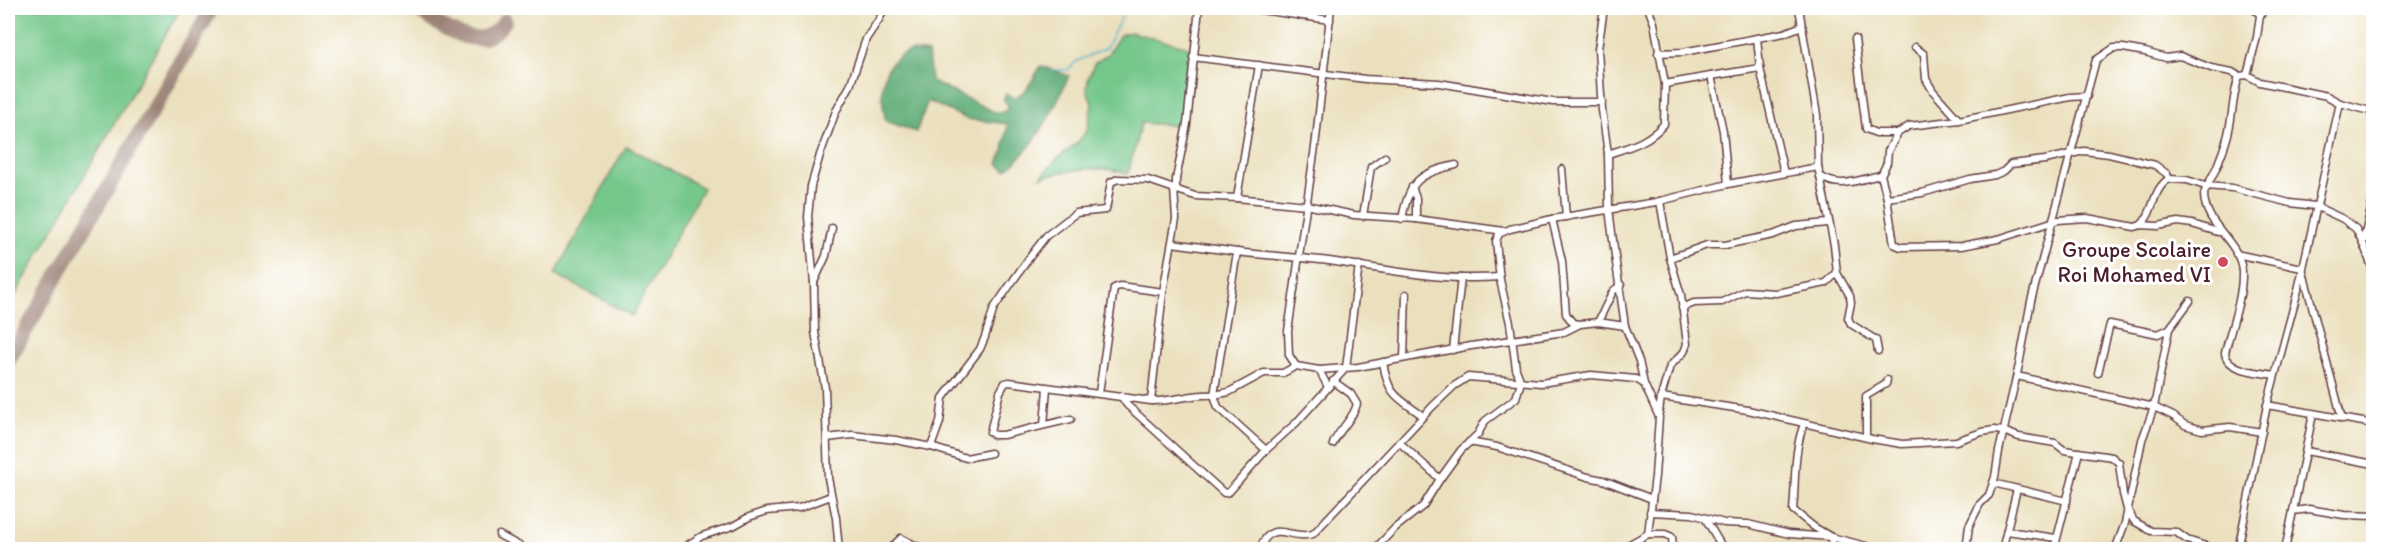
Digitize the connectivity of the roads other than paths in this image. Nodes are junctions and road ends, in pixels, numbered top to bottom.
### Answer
1 (884, 8) edge
2 (1199, 8) edge
3 (1247, 8) edge
4 (1331, 8) edge
5 (1604, 8) edge
6 (1648, 8) edge
7 (1799, 8) edge
8 (2253, 8) edge
9 (2261, 11) edge
10 (1330, 20) junction
11 (1802, 26) junction
12 (1756, 38) junction
13 (1855, 39) dead end
14 (1915, 47) dead end
15 (1658, 53) junction
16 (1193, 57) junction
17 (1259, 65) junction
18 (1760, 68) junction
19 (1324, 73) junction
20 (2247, 75) junction
21 (1712, 76) junction
22 (2239, 76) junction
23 (1665, 84) junction
24 (2086, 96) junction
25 (1602, 102) junction
26 (2340, 103) junction
27 (2373, 112) edge
28 (1959, 120) junction
29 (1898, 133) junction
30 (2072, 153) junction
31 (1608, 154) junction
32 (1385, 157) dead end
33 (1456, 165) dead end
34 (1818, 167) junction
35 (1562, 169) dead end
36 (1784, 173) junction
37 (1881, 174) junction
38 (1820, 176) junction
39 (2169, 179) junction
40 (1728, 184) junction
41 (2205, 186) junction
42 (1412, 187) junction
43 (1175, 190) junction
44 (2373, 195) edge
45 (1237, 198) junction
46 (1887, 198) junction
47 (1660, 201) junction
48 (1306, 205) junction
49 (2315, 206) junction
50 (1609, 209) junction
51 (1363, 216) junction
52 (1566, 217) junction
53 (1402, 219) junction
54 (1416, 219) junction
55 (1552, 219) junction
56 (2053, 222) junction
57 (1828, 223) junction
58 (2141, 225) junction
59 (832, 228) dead end
60 (1504, 231) junction
61 (2222, 234) junction
62 (1172, 243) junction
63 (2363, 243) junction
64 (1237, 252) junction
65 (2370, 252) edge
66 (2236, 254) junction
67 (1299, 257) junction
68 (1670, 258) junction
69 (1359, 265) junction
70 (2302, 268) junction
71 (1837, 273) junction
72 (1499, 277) junction
73 (1461, 278) junction
74 (1830, 281) junction
75 (814, 283) junction
76 (1842, 284) junction
77 (1621, 285) junction
78 (1163, 292) junction
79 (1406, 294) dead end
80 (2373, 295) edge
81 (2190, 301) dead end
82 (1682, 308) junction
83 (1598, 322) junction
84 (1580, 324) junction
85 (1625, 326) junction
86 (2169, 329) junction
87 (1513, 340) junction
88 (1454, 350) junction
89 (1878, 351) dead end
90 (1404, 358) junction
91 (1383, 362) junction
92 (1296, 366) junction
93 (1346, 368) junction
94 (1319, 370) junction
95 (2098, 374) dead end
96 (2274, 375) junction
97 (2017, 376) junction
98 (1887, 380) dead end
99 (1521, 382) junction
100 (1331, 384) junction
101 (1644, 384) junction
102 (1047, 388) junction
103 (1099, 393) junction
104 (1214, 395) junction
105 (1121, 396) junction
106 (1661, 397) junction
107 (1151, 401) junction
108 (2267, 405) junction
109 (2154, 407) junction
110 (2313, 414) junction
111 (1423, 416) junction
112 (1659, 417) junction
113 (1071, 419) dead end
114 (2342, 419) junction
115 (1804, 424) junction
116 (2373, 424) edge
117 (1044, 425) junction
118 (2003, 431) junction
119 (2262, 432) junction
120 (1866, 437) junction
121 (827, 438) junction
122 (1399, 442) junction
123 (1470, 442) junction
124 (1333, 444) dead end
125 (931, 447) junction
126 (1266, 450) junction
127 (2306, 451) junction
128 (2079, 452) junction
129 (991, 453) dead end
130 (2373, 464) edge
131 (1440, 479) junction
132 (1993, 483) junction
133 (2017, 489) junction
134 (831, 496) junction
135 (1652, 499) junction
136 (2067, 501) junction
137 (2127, 509) junction
138 (2293, 511) junction
139 (1650, 512) junction
140 (2373, 516) edge
141 (1706, 518) junction
142 (2134, 521) junction
143 (2125, 523) junction
144 (2007, 531) junction
145 (1648, 534) junction
146 (500, 535) dead end
147 (1831, 537) junction
148 (2056, 538) junction
149 (527, 549) edge
150 (688, 549) edge
151 (839, 549) edge
152 (889, 549) edge
153 (924, 549) edge
154 (1259, 549) edge
155 (1374, 549) edge
156 (1618, 549) edge
157 (1673, 549) edge
158 (1724, 549) edge
159 (1832, 549) edge
160 (1882, 549) edge
161 (1966, 549) edge
162 (2002, 549) edge
163 (2054, 549) edge
164 (2115, 549) edge
165 (2218, 549) edge
166 (2238, 549) edge
167 (2285, 549) edge

1 - 75 street
2 - 16 street
3 - 10 street
4 - 10 street
5 - 25 street
6 - 15 street
7 - 11 street
8 - 9 street
9 - 20 street
10 - 19 street
11 - 12 street
11 - 34 street
12 - 15 street
12 - 18 street
13 - 29 street
14 - 28 street
15 - 23 street
16 - 17 street
16 - 43 street
17 - 19 street
17 - 45 street
18 - 21 street
18 - 36 street
19 - 25 street
19 - 48 street
20 - 22 street
20 - 26 street
21 - 23 street
21 - 40 street
22 - 24 street
22 - 41 street
23 - 31 street
24 - 28 street
24 - 30 street
25 - 31 street
26 - 27 street
26 - 49 street
28 - 29 street
29 - 37 street
30 - 39 street
30 - 46 street
30 - 56 street
31 - 50 street
32 - 51 street
33 - 42 street
34 - 36 street
34 - 38 street
35 - 52 street
36 - 40 street
37 - 38 street
37 - 46 street
38 - 57 street
39 - 41 street
39 - 58 street
40 - 47 street
41 - 49 street
41 - 61 street
42 - 53 street
42 - 54 street
43 - 45 street
43 - 62 street
43 - 125 street
44 - 63 street
45 - 48 street
46 - 56 street
47 - 50 street
47 - 68 street
48 - 51 street
48 - 67 street
49 - 63 street
49 - 70 street
50 - 52 street
50 - 77 street
51 - 53 street
52 - 55 street
53 - 54 street
54 - 60 street
55 - 60 street
55 - 84 street
56 - 58 street
56 - 97 street
57 - 68 street
57 - 71 street
58 - 61 street
59 - 75 street
60 - 72 street
61 - 66 street
62 - 64 street
62 - 78 street
63 - 65 street
64 - 67 street
64 - 104 street
65 - 80 street
66 - 70 street
66 - 96 street
67 - 69 street
67 - 92 street
68 - 82 street
69 - 73 street
69 - 93 street
70 - 96 street
70 - 114 street
71 - 74 street
71 - 76 street
72 - 73 street
72 - 87 street
73 - 88 street
74 - 76 street
74 - 82 street
75 - 121 street
76 - 89 street
77 - 83 street
77 - 85 street
78 - 103 street
78 - 107 street
79 - 90 street
81 - 86 street
82 - 106 street
83 - 84 street
83 - 85 street
84 - 87 street
85 - 101 street
86 - 95 street
86 - 109 street
87 - 88 street
87 - 99 street
88 - 90 street
90 - 91 street
91 - 93 street
91 - 111 street
92 - 94 street
92 - 104 street
93 - 94 street
93 - 100 street
94 - 100 street
96 - 108 street
97 - 109 street
97 - 118 street
98 - 120 street
99 - 101 street
99 - 111 street
99 - 123 street
100 - 124 street
100 - 126 street
101 - 112 street
102 - 103 street
102 - 117 street
102 - 117 street
103 - 105 street
104 - 107 street
104 - 126 street
105 - 107 street
105 - 126 street
106 - 112 street
106 - 115 street
108 - 110 street
108 - 119 street
109 - 119 street
109 - 137 street
110 - 114 street
110 - 127 street
111 - 122 street
112 - 135 street
113 - 117 street
114 - 116 street
115 - 120 street
115 - 147 street
118 - 120 street
118 - 128 street
118 - 132 street
119 - 166 street
121 - 125 street
121 - 134 street
122 - 131 street
122 - 154 street
123 - 131 street
123 - 135 street
125 - 129 street
127 - 130 street
127 - 138 street
128 - 136 street
128 - 137 street
131 - 155 street
132 - 133 street
132 - 161 street
133 - 136 street
133 - 144 street
134 - 150 street
134 - 151 street
135 - 139 street
136 - 148 street
137 - 142 street
137 - 143 street
138 - 140 street
138 - 167 street
139 - 141 street
139 - 145 street
141 - 147 street
141 - 158 street
142 - 143 street
142 - 165 street
143 - 164 street
144 - 148 street
144 - 162 street
145 - 156 street
145 - 157 street
146 - 149 street
147 - 159 street
147 - 160 street
148 - 163 street
152 - 153 street

